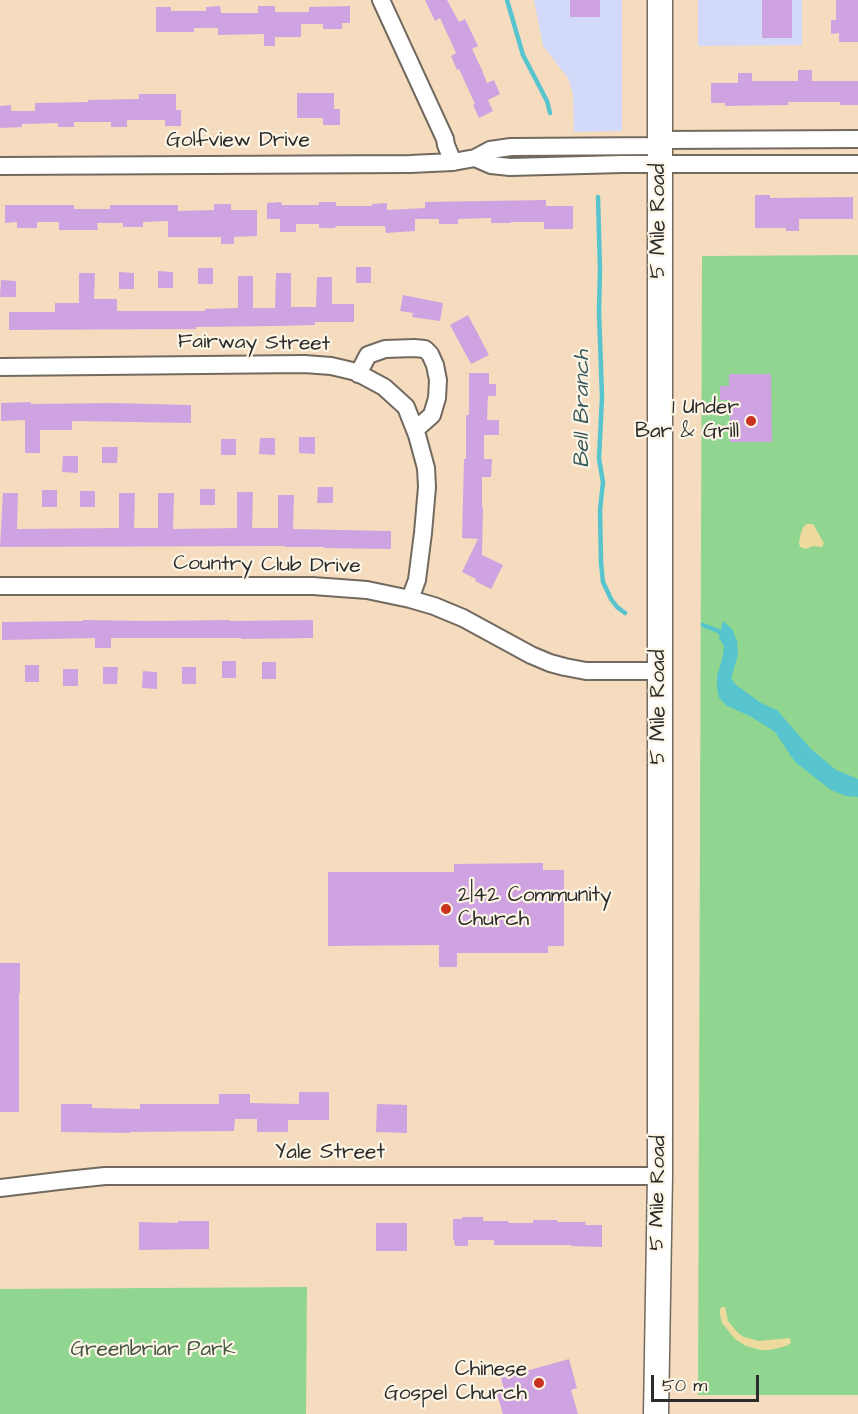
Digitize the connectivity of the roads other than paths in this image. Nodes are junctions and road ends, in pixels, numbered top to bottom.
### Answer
1 (381, 0) edge
2 (660, 0) edge
3 (858, 139) edge
4 (660, 150) junction
5 (453, 162) junction
6 (858, 164) edge
7 (0, 166) edge
8 (0, 367) edge
9 (358, 374) junction
10 (415, 430) junction
11 (0, 586) edge
12 (410, 599) junction
13 (660, 671) junction
14 (660, 1176) junction
15 (0, 1188) edge
16 (656, 1414) edge

1 - 5 street
2 - 4 main road, 5 Mile Road
3 - 4 street
4 - 5 street, Golfview Drive
4 - 6 street
4 - 13 main road, 5 Mile Road
5 - 7 street, Golfview Drive
8 - 9 street, Fairway Street
9 - 10 street, Fairway Street
9 - 10 street
10 - 12 street, Fairway Street
11 - 12 street, Country Club Drive
12 - 13 street, Country Club Drive
13 - 14 main road, 5 Mile Road
14 - 15 street, Yale Street
14 - 16 main road, 5 Mile Road

